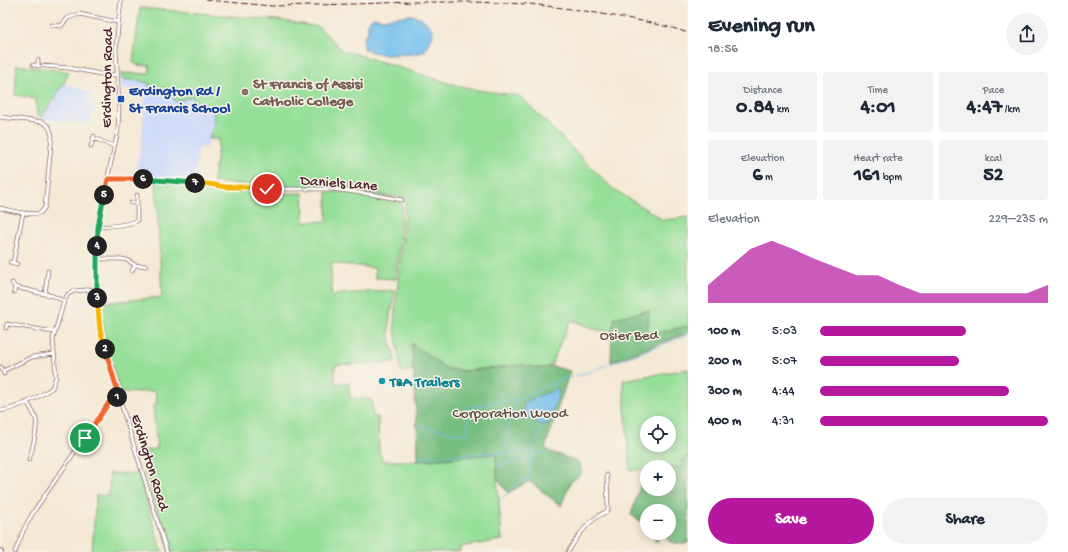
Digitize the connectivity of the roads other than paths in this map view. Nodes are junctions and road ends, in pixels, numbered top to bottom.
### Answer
1 (121, 0) edge
2 (118, 22) junction
3 (52, 25) dead end
4 (38, 60) dead end
5 (33, 65) dead end
6 (38, 66) junction
7 (118, 74) junction
8 (0, 117) edge
9 (91, 146) dead end
10 (114, 146) junction
11 (108, 179) junction
12 (137, 196) dead end
13 (402, 200) dead end
14 (137, 202) junction
15 (131, 203) dead end
16 (0, 208) edge
17 (23, 213) junction
18 (98, 227) junction
19 (97, 259) junction
20 (13, 263) dead end
21 (135, 265) junction
22 (146, 266) dead end
23 (48, 271) dead end
24 (132, 271) dead end
25 (12, 283) dead end
26 (15, 287) junction
27 (97, 289) junction
28 (14, 292) dead end
29 (45, 294) junction
30 (64, 301) junction
31 (6, 328) dead end
32 (54, 332) junction
33 (54, 354) junction
34 (1, 368) edge
35 (119, 396) junction
36 (27, 402) junction
37 (0, 411) edge
38 (27, 452) dead end
39 (32, 453) junction
40 (30, 460) dead end
41 (607, 475) dead end
42 (15, 552) edge
43 (167, 552) edge
44 (568, 552) edge

1 - 2 street, Erdington Road
2 - 3 street
2 - 7 street, Erdington Road
4 - 6 street
5 - 6 street
6 - 7 street
7 - 10 street, Erdington Road
8 - 17 street
9 - 10 street
10 - 11 street, Erdington Road
11 - 13 street, Daniels Lane
11 - 18 street, Erdington Road
12 - 14 street
14 - 15 street
14 - 18 street
16 - 17 street
17 - 20 street
18 - 19 street, Erdington Road
19 - 21 street
19 - 27 street, Erdington Road
21 - 22 street
21 - 24 street
23 - 29 street
25 - 26 street
26 - 28 street
26 - 29 street
27 - 30 street
27 - 35 street, Erdington Road
29 - 30 street
30 - 32 street
31 - 32 street
32 - 33 street
33 - 34 street
33 - 36 street
35 - 42 street
35 - 43 street, Erdington Road
36 - 37 street
36 - 39 street
38 - 39 street
39 - 40 street
41 - 44 street

